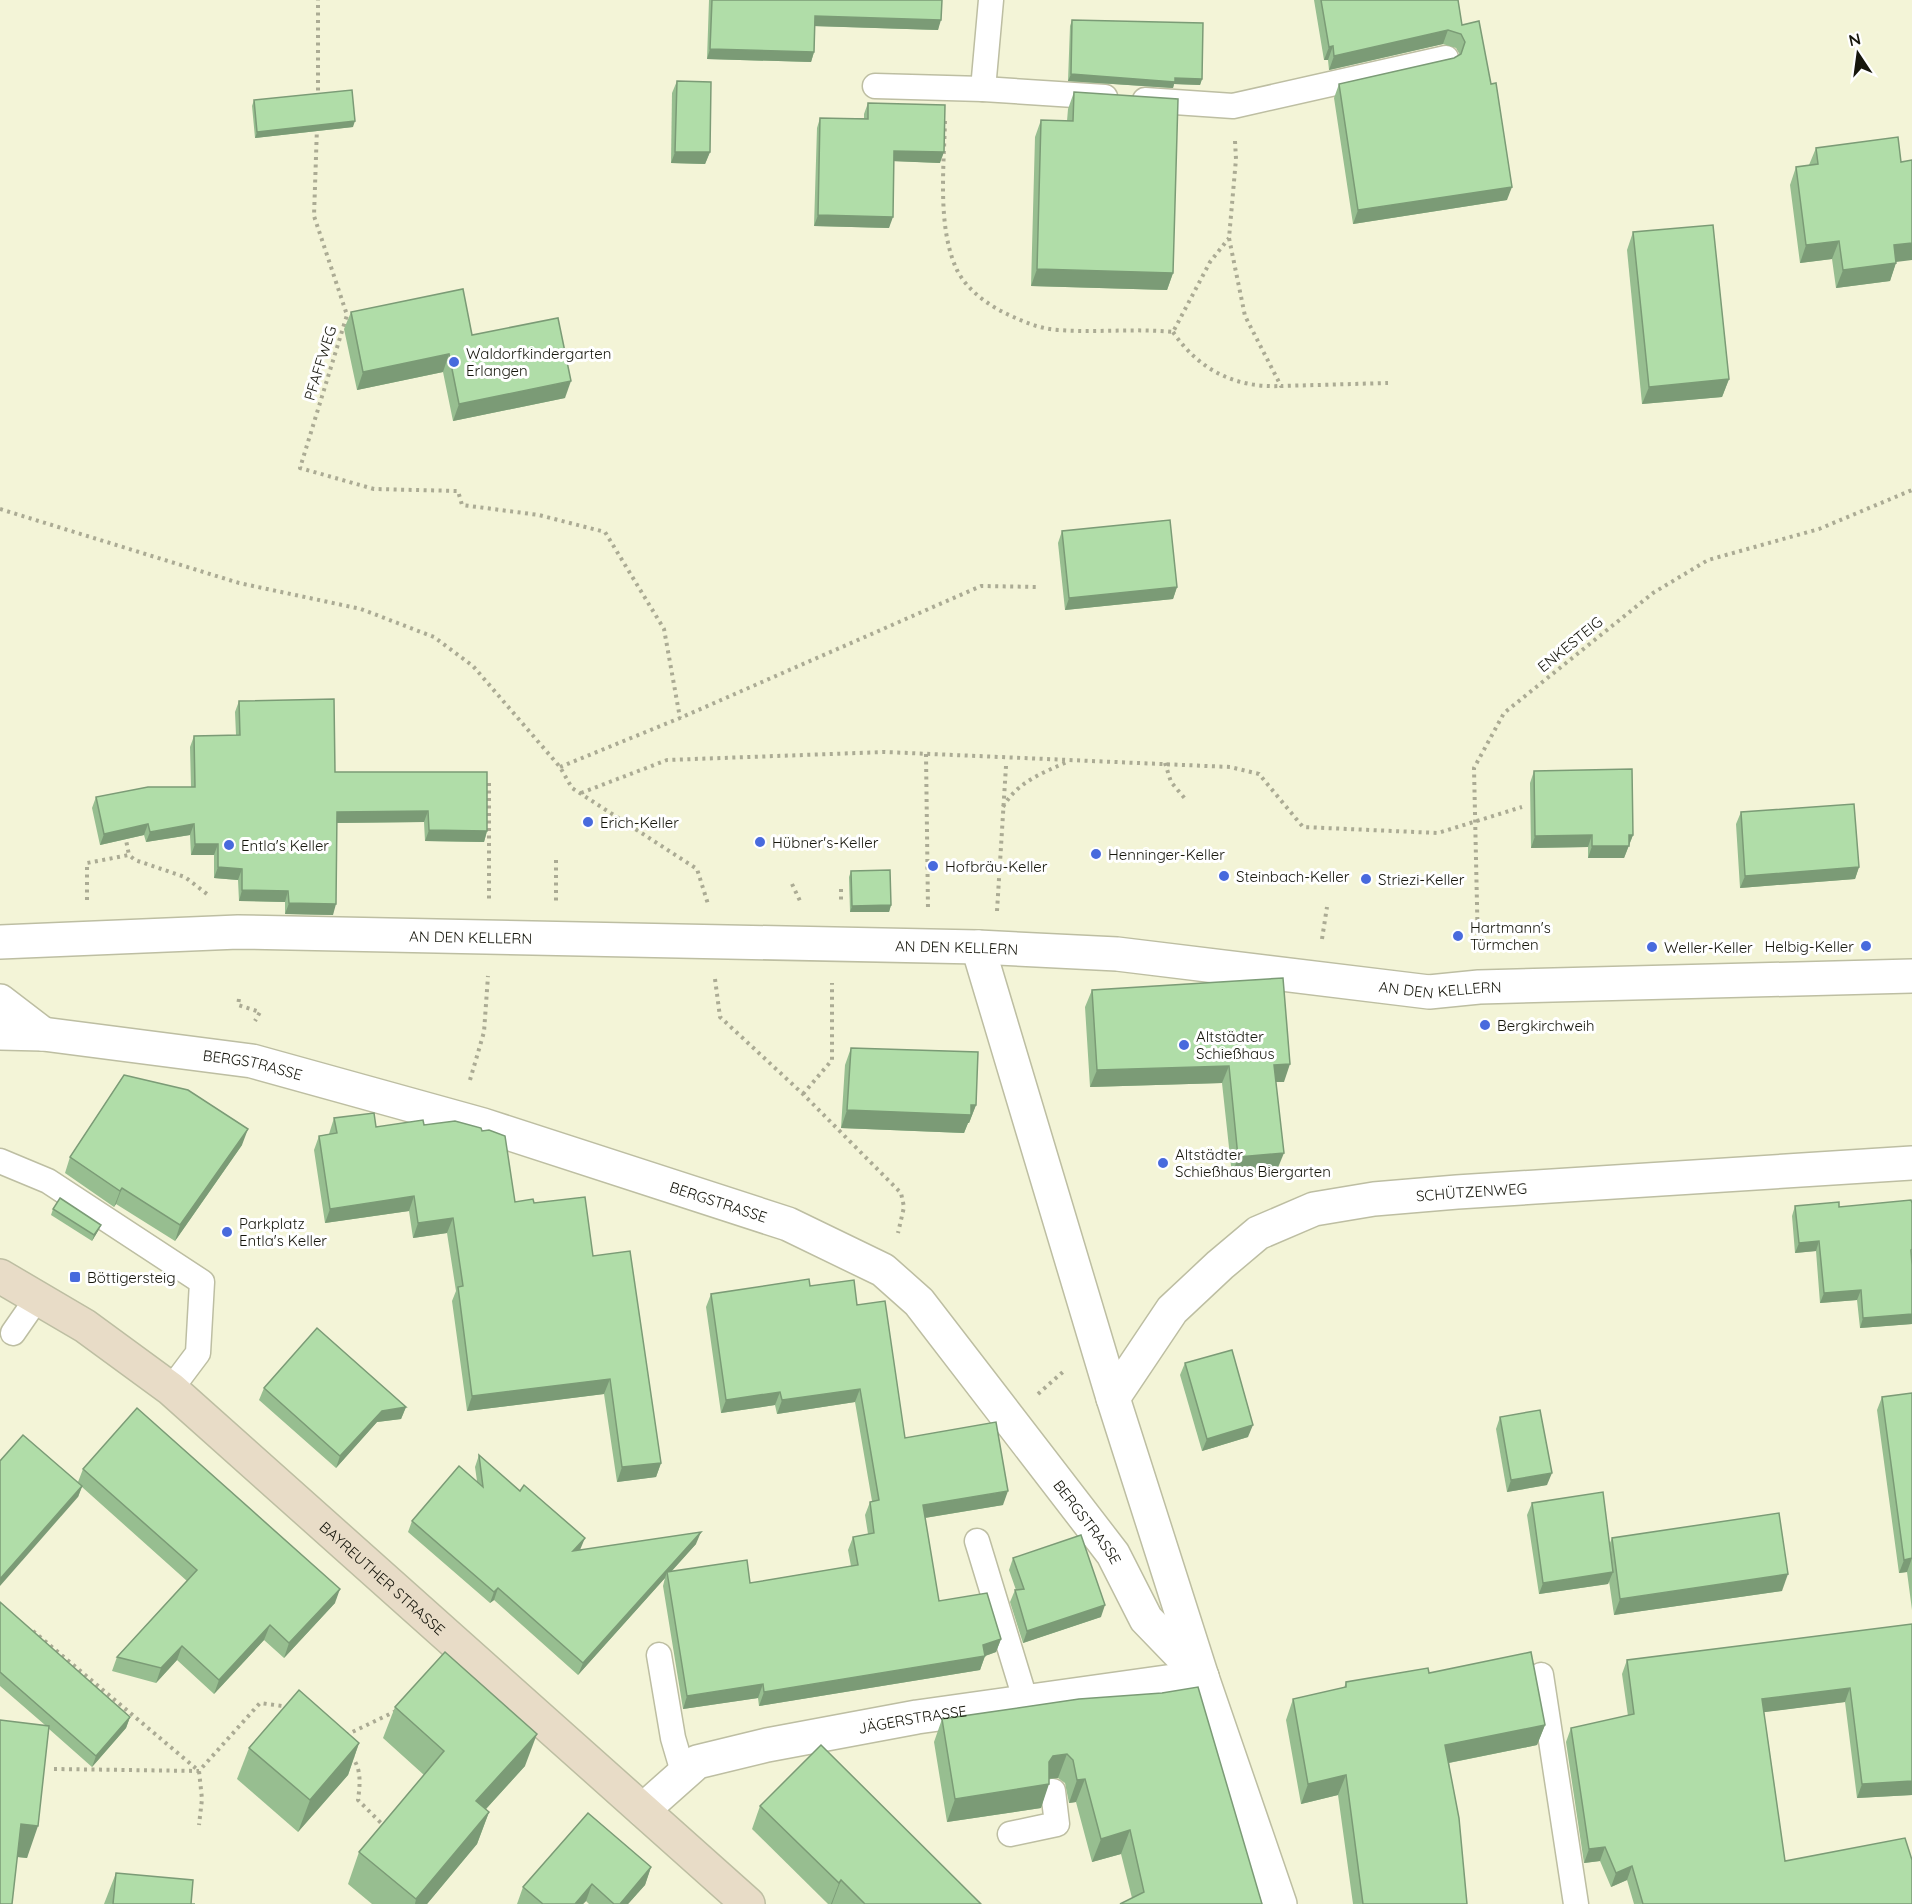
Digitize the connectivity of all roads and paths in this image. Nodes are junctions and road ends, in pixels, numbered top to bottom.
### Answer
1 (318, 0) edge
2 (991, 0) edge
3 (1446, 58) edge
4 (875, 86) dead end
5 (946, 88) junction
6 (983, 89) junction
7 (317, 103) edge
8 (1233, 106) junction
9 (317, 125) edge
10 (1229, 238) junction
11 (1173, 332) junction
12 (1388, 383) dead end
13 (1281, 386) junction
14 (1912, 490) edge
15 (0, 510) edge
16 (1040, 587) dead end
17 (680, 718) junction
18 (926, 754) junction
19 (1071, 760) junction
20 (1165, 763) junction
21 (1005, 766) dead end
22 (560, 767) junction
23 (489, 783) edge
24 (580, 794) junction
25 (1187, 801) dead end
26 (1003, 807) junction
27 (1522, 807) dead end
28 (1475, 823) junction
29 (123, 829) edge
30 (129, 855) junction
31 (556, 860) dead end
32 (704, 890) dead end
33 (87, 905) dead end
34 (556, 908) dead end
35 (1327, 908) dead end
36 (233, 933) junction
37 (489, 938) junction
38 (710, 941) junction
39 (0, 942) edge
40 (1321, 943) dead end
41 (830, 944) junction
42 (930, 945) junction
43 (987, 947) junction
44 (1912, 976) edge
45 (1479, 987) junction
46 (0, 1000) edge
47 (0, 1034) edge
48 (42, 1034) junction
49 (478, 1052) dead end
50 (803, 1094) junction
51 (0, 1161) edge
52 (1911, 1168) edge
53 (898, 1232) dead end
54 (0, 1276) edge
55 (38, 1297) junction
56 (14, 1333) dead end
57 (1095, 1341) junction
58 (171, 1389) junction
59 (1113, 1398) junction
60 (1009, 1421) junction
61 (977, 1541) dead end
62 (26, 1625) edge
63 (659, 1655) dead end
64 (1541, 1675) dead end
65 (1202, 1677) junction
66 (1026, 1702) junction
67 (404, 1703) edge
68 (294, 1708) edge
69 (337, 1739) edge
70 (350, 1754) edge
71 (54, 1769) dead end
72 (199, 1771) junction
73 (684, 1772) junction
74 (1053, 1791) edge
75 (643, 1810) junction
76 (199, 1825) dead end
77 (390, 1832) edge
78 (1010, 1834) dead end
79 (741, 1902) edge
80 (1280, 1904) edge
81 (1576, 1904) edge

1 - 7 path
2 - 6 lane
3 - 8 lane
4 - 5 lane
5 - 6 lane
5 - 11 path
6 - 8 lane
8 - 10 path
9 - 17 path, PFAFFWEG
10 - 11 path
10 - 13 path
11 - 13 path
12 - 13 path
14 - 28 path, ENKESTEIG
15 - 22 path
16 - 17 path
17 - 22 path
18 - 19 path
18 - 24 path
18 - 42 path
19 - 20 path
19 - 26 path
20 - 25 path
20 - 28 path
21 - 26 path
22 - 24 path
23 - 37 path
24 - 32 path
26 - 43 path
27 - 28 path
28 - 45 path, ENKESTEIG
29 - 30 path
30 - 33 path
30 - 36 path
31 - 34 path
35 - 40 path
36 - 37 street, AN DEN KELLERN
36 - 39 street, AN DEN KELLERN
37 - 38 street, AN DEN KELLERN
37 - 49 path
38 - 41 street, AN DEN KELLERN
38 - 50 path
41 - 42 street, AN DEN KELLERN
41 - 50 path
42 - 43 street, AN DEN KELLERN
43 - 45 street, AN DEN KELLERN
43 - 57 street, BERGSTRASSE
44 - 45 street, AN DEN KELLERN
46 - 48 street
47 - 48 street
48 - 60 street, BERGSTRASSE
50 - 53 path
51 - 58 lane
52 - 59 street, SCHÜTZENWEG
54 - 55 street, BAYREUTHER STRASSE
55 - 56 lane
55 - 58 street, BAYREUTHER STRASSE
57 - 59 street, BERGSTRASSE
57 - 60 path
58 - 75 street, BAYREUTHER STRASSE
59 - 65 street, BERGSTRASSE
60 - 65 street, BERGSTRASSE
61 - 66 lane
62 - 72 path
63 - 73 lane
64 - 81 lane
65 - 66 street, JÄGERSTRASSE
65 - 80 street, BERGSTRASSE
66 - 73 street, JÄGERSTRASSE
67 - 69 path
68 - 72 path
70 - 77 path
71 - 72 path
72 - 76 path
73 - 75 street, JÄGERSTRASSE
74 - 78 lane
75 - 79 street, BAYREUTHER STRASSE

